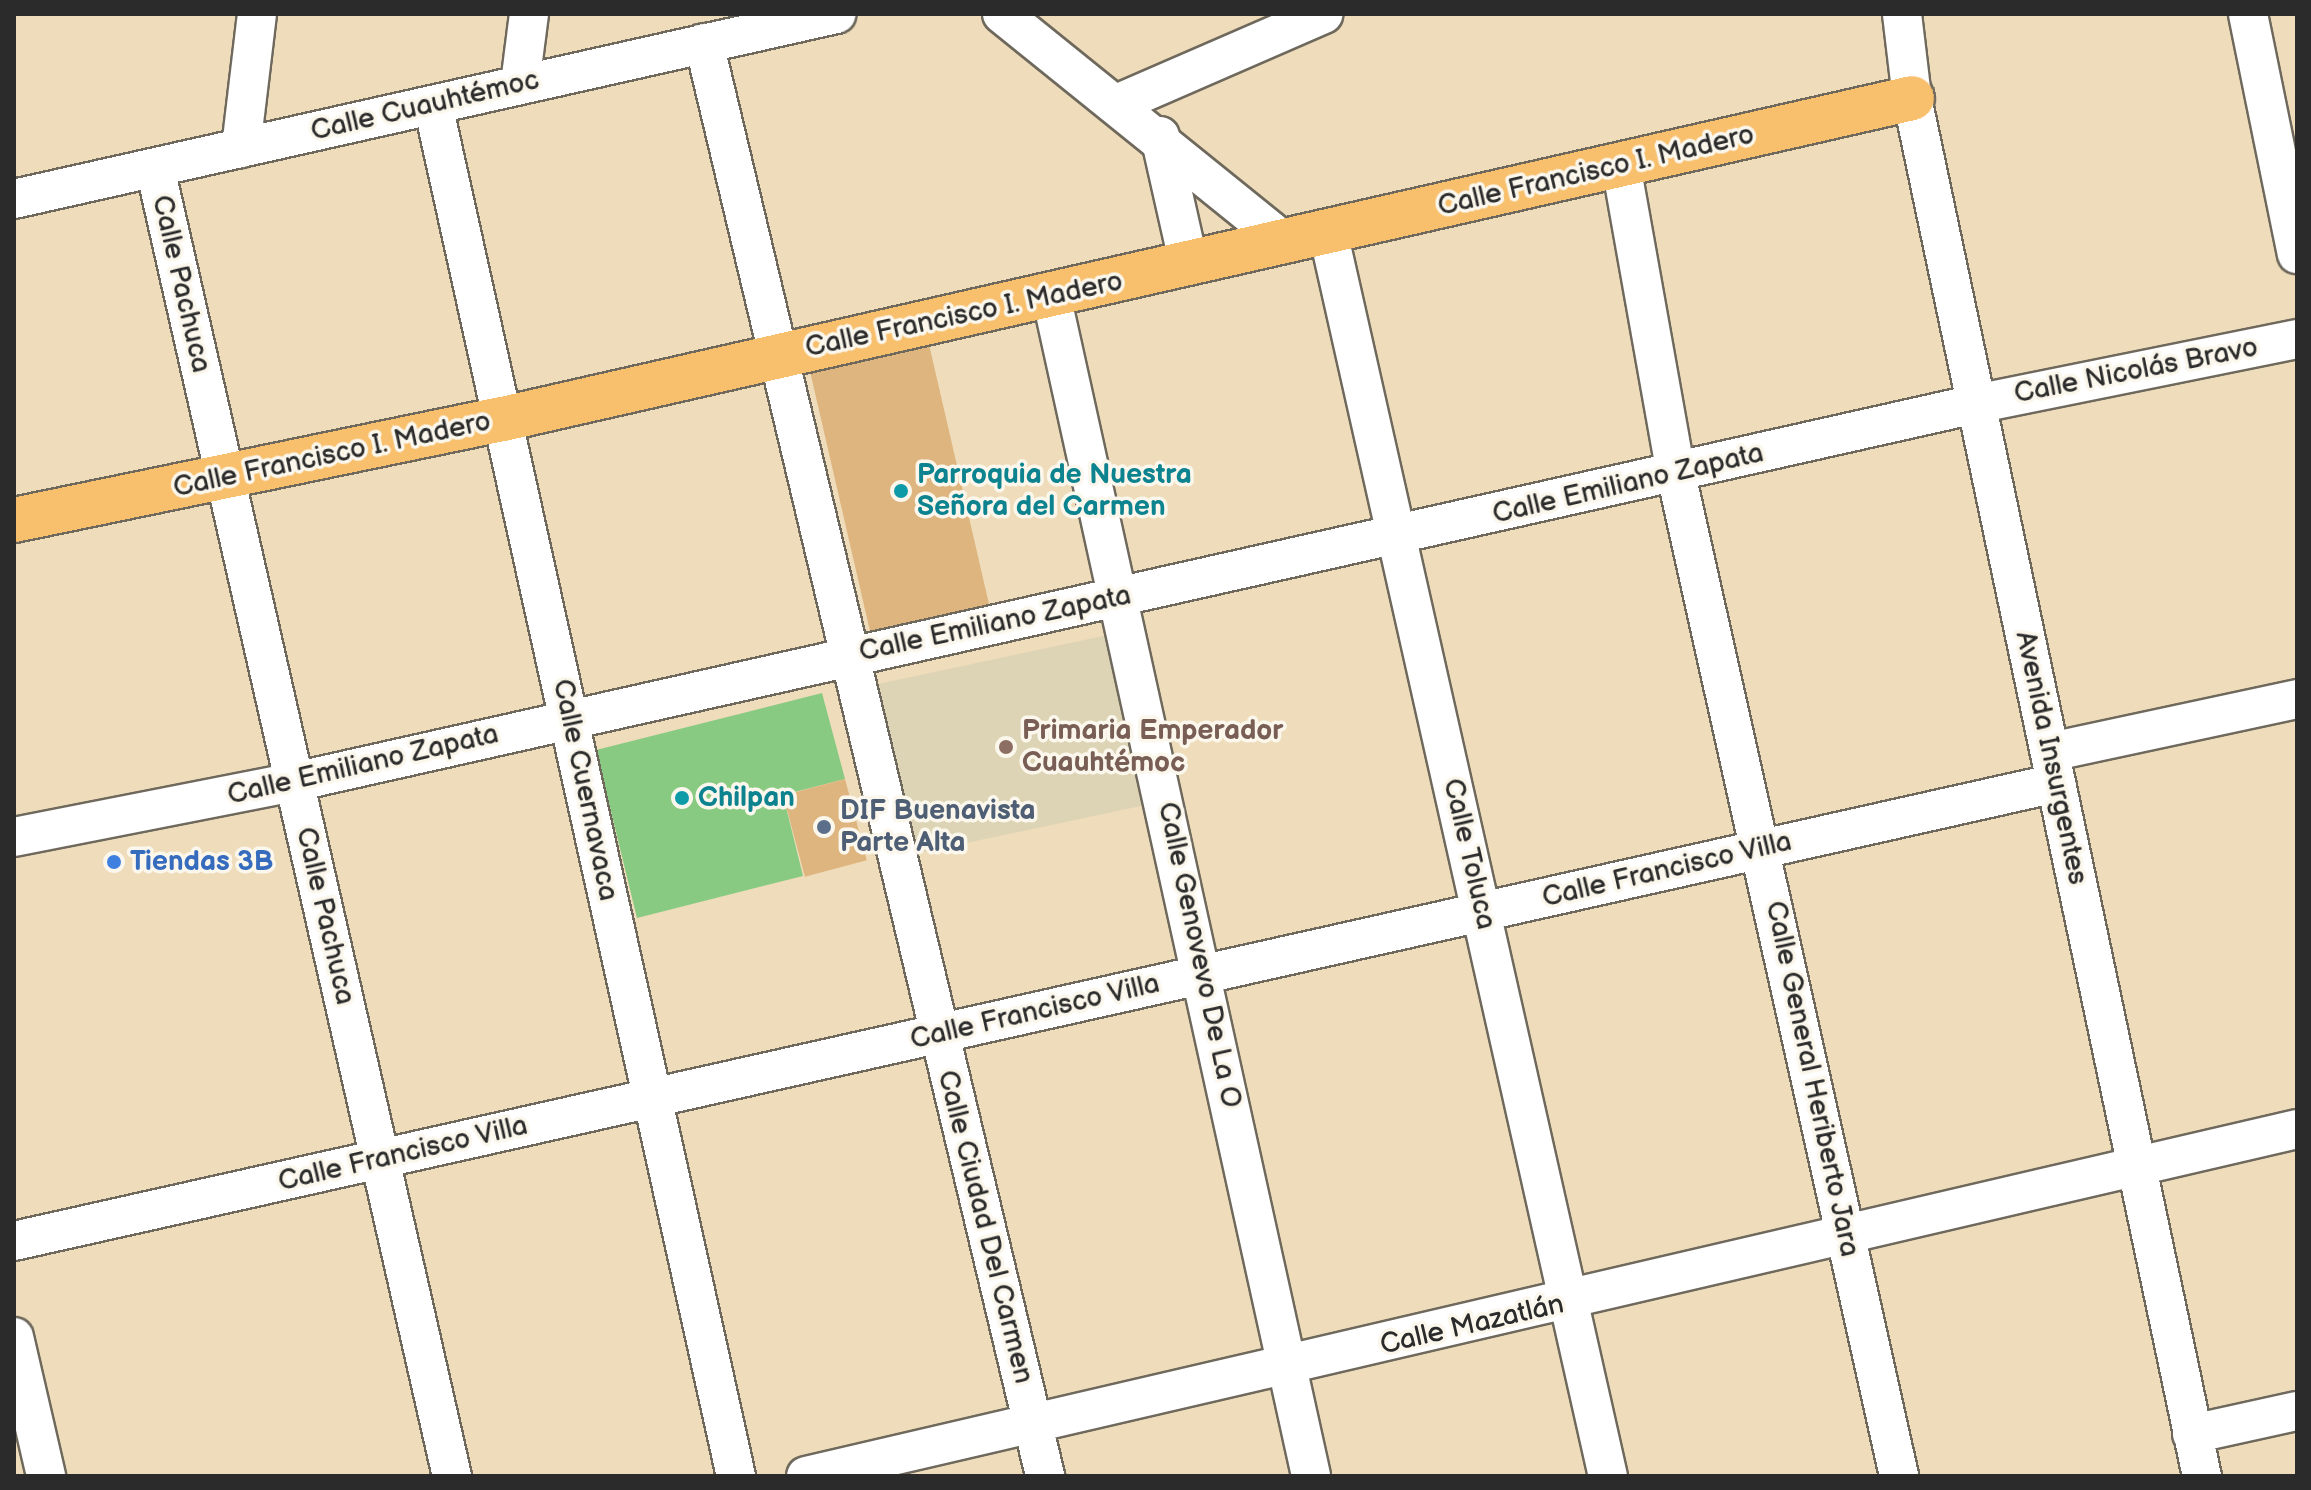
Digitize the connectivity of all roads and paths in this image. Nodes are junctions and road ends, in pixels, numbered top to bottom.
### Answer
1 (257, 14) edge
2 (529, 14) edge
3 (836, 14) edge
4 (1002, 14) edge
5 (1324, 14) edge
6 (2248, 14) edge
7 (1894, 23) edge
8 (704, 43) junction
9 (520, 84) junction
10 (1912, 98) junction
11 (1119, 103) junction
12 (433, 105) junction
13 (1160, 136) junction
14 (241, 148) junction
15 (1621, 165) junction
16 (155, 168) junction
17 (14, 199) edge
18 (1328, 232) junction
19 (1285, 242) junction
20 (2297, 254) edge
21 (1189, 265) junction
22 (1051, 295) junction
23 (2297, 339) edge
24 (775, 356) junction
25 (1975, 404) junction
26 (503, 419) junction
27 (1676, 474) junction
28 (226, 479) junction
29 (14, 520) edge
30 (1396, 536) junction
31 (1123, 596) junction
32 (851, 656) junction
33 (2297, 699) edge
34 (570, 718) junction
35 (2053, 767) junction
36 (294, 782) junction
37 (14, 837) edge
38 (1762, 849) junction
39 (1482, 912) junction
40 (1202, 974) junction
41 (938, 1034) junction
42 (651, 1098) junction
43 (2297, 1129) edge
44 (381, 1159) junction
45 (2136, 1164) junction
46 (1846, 1235) junction
47 (14, 1241) edge
48 (1569, 1303) junction
49 (14, 1337) edge
50 (1288, 1369) junction
51 (2297, 1411) edge
52 (1033, 1426) junction
53 (2192, 1434) junction
54 (46, 1476) edge
55 (452, 1476) edge
56 (736, 1476) edge
57 (806, 1476) edge
58 (1045, 1476) edge
59 (1311, 1476) edge
60 (1608, 1476) edge
61 (1899, 1476) edge
62 (2202, 1476) edge

1 - 14 street
2 - 9 street
3 - 8 street, Calle Cuauhtémoc
4 - 11 street
5 - 11 street
6 - 20 street
7 - 10 street, Avenida Insurgentes
8 - 9 street, Calle Cuauhtémoc
8 - 24 street, Calle Ciudad Del Carmen
9 - 12 street, Calle Cuauhtémoc
10 - 15 main road, Calle Francisco I. Madero
10 - 25 street, Avenida Insurgentes
11 - 13 street
12 - 14 street, Calle Cuauhtémoc
12 - 26 street, Calle Cuernavaca
13 - 19 street
13 - 21 street
14 - 16 street, Calle Cuauhtémoc
15 - 18 main road, Calle Francisco I. Madero
15 - 27 street, Calle General Heriberto Jara
16 - 17 street, Calle Cuauhtémoc
16 - 28 street, Calle Pachuca
18 - 19 main road, Calle Francisco I. Madero
18 - 30 street, Calle Toluca
19 - 21 main road, Calle Francisco I. Madero
21 - 22 main road, Calle Francisco I. Madero
22 - 24 main road, Calle Francisco I. Madero
22 - 31 street, Calle Genovevo De La O
23 - 25 street, Calle Nicolás Bravo
24 - 26 main road, Calle Francisco I. Madero
24 - 32 street, Calle Ciudad Del Carmen
25 - 27 street, Calle Emiliano Zapata
25 - 35 street, Avenida Insurgentes
26 - 28 main road, Calle Francisco I. Madero
26 - 34 street, Calle Cuernavaca
27 - 30 street, Calle Emiliano Zapata
27 - 38 street, Calle General Heriberto Jara
28 - 29 main road, Calle Francisco I. Madero
28 - 36 street, Calle Pachuca
30 - 31 street, Calle Emiliano Zapata
30 - 39 street, Calle Toluca
31 - 32 street, Calle Emiliano Zapata
31 - 40 street, Calle Genovevo De La O
32 - 34 street, Calle Emiliano Zapata
32 - 41 street, Calle Ciudad Del Carmen
33 - 35 street, Calle Francisco Villa
34 - 36 street, Calle Emiliano Zapata
34 - 42 street, Calle Cuernavaca
35 - 38 street, Calle Francisco Villa
35 - 45 street, Avenida Insurgentes
36 - 37 street, Calle Emiliano Zapata
36 - 44 street, Calle Pachuca
38 - 39 street, Calle Francisco Villa
38 - 46 street, Calle General Heriberto Jara
39 - 40 street, Calle Francisco Villa
39 - 48 street, Calle Toluca
40 - 41 street, Calle Francisco Villa
40 - 50 street, Calle Genovevo De La O
41 - 42 street, Calle Francisco Villa
41 - 52 street, Calle Ciudad Del Carmen
42 - 44 street, Calle Francisco Villa
42 - 56 street, Calle Cuernavaca
43 - 45 street, Calle Mazatlán
44 - 47 street, Calle Francisco Villa
44 - 55 street, Calle Pachuca
45 - 46 street, Calle Mazatlán
45 - 53 street, Avenida Insurgentes
46 - 48 street, Calle Mazatlán
46 - 61 street, Calle General Heriberto Jara
48 - 50 street, Calle Mazatlán
48 - 60 street, Calle Toluca
49 - 54 street
50 - 52 street, Calle Mazatlán
50 - 59 street, Calle Genovevo De La O
51 - 53 street
52 - 57 street, Calle Mazatlán
52 - 58 street, Calle Ciudad Del Carmen
53 - 62 street, Avenida Insurgentes

